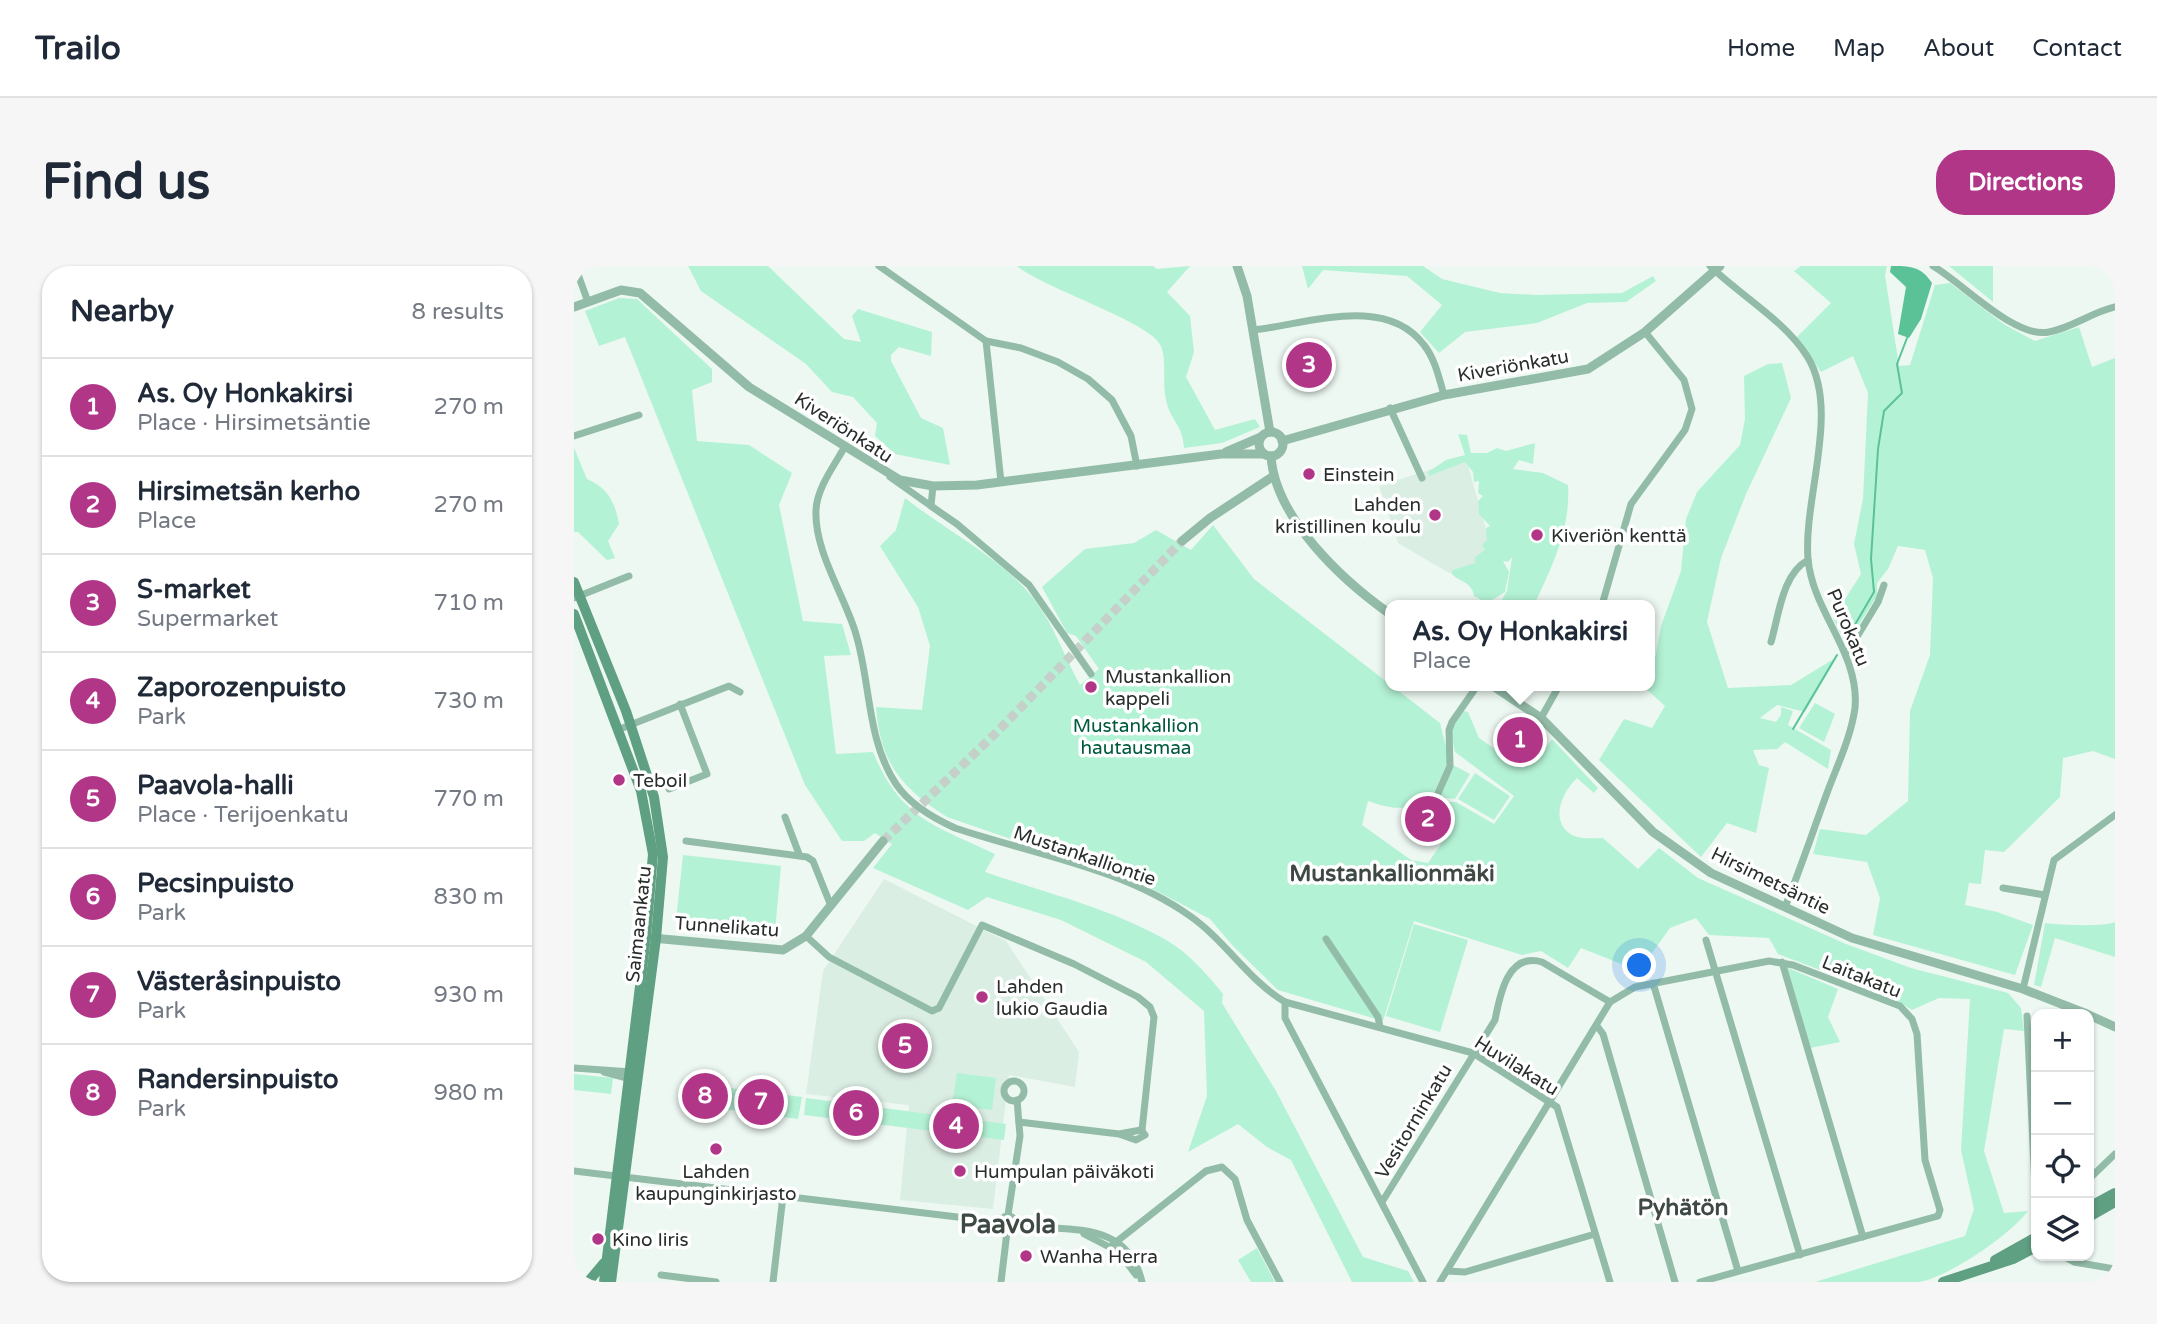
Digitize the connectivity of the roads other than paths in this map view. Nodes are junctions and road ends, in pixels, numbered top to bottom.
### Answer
1 (575, 266) edge
2 (879, 266) edge
3 (1237, 266) edge
4 (1933, 266) edge
5 (1715, 268) edge
6 (588, 302) junction
7 (574, 307) edge
8 (2115, 307) edge
9 (1253, 330) junction
10 (1645, 332) junction
11 (986, 341) junction
12 (1444, 395) junction
13 (1390, 408) junction
14 (639, 415) dead end
15 (575, 434) edge
16 (1265, 435) junction
17 (1282, 441) junction
18 (844, 448) junction
19 (1221, 454) junction
20 (1267, 455) junction
21 (1137, 466) junction
22 (889, 476) junction
23 (1272, 477) junction
24 (1422, 478) dead end
25 (1001, 482) junction
26 (933, 486) junction
27 (931, 506) junction
28 (1182, 541) tunnel mouth
29 (1808, 560) junction
30 (629, 576) dead end
31 (574, 582) edge
32 (1884, 585) dead end
33 (577, 597) edge
34 (1603, 600) edge
35 (1385, 610) edge
36 (574, 614) edge
37 (1771, 642) dead end
38 (1846, 655) junction
39 (1091, 674) dead end
40 (1474, 691) edge
41 (1500, 691) edge
42 (1556, 691) edge
43 (740, 692) dead end
44 (680, 704) junction
45 (1541, 718) junction
46 (625, 727) junction
47 (669, 789) dead end
48 (1426, 811) dead end
49 (2115, 815) edge
50 (785, 817) dead end
51 (686, 841) dead end
52 (883, 841) tunnel mouth
53 (799, 854) junction
54 (2003, 888) dead end
55 (2045, 895) junction
56 (831, 906) junction
57 (1785, 907) junction
58 (806, 936) junction
59 (651, 938) junction
60 (1326, 939) dead end
61 (1706, 940) dead end
62 (1782, 962) junction
63 (1718, 971) junction
64 (1653, 983) junction
65 (2023, 989) junction
66 (1285, 1002) junction
67 (1610, 1002) junction
68 (2073, 1009) edge
69 (2027, 1016) dead end
70 (2094, 1018) edge
71 (1597, 1026) junction
72 (1380, 1027) junction
73 (2115, 1027) edge
74 (1473, 1052) junction
75 (574, 1068) edge
76 (633, 1075) junction
77 (1017, 1100) dead end
78 (1550, 1103) junction
79 (1019, 1122) junction
80 (2115, 1154) edge
81 (574, 1171) edge
82 (2094, 1175) edge
83 (620, 1176) junction
84 (2115, 1193) edge
85 (783, 1196) junction
86 (2035, 1198) edge
87 (1382, 1202) junction
88 (2115, 1202) edge
89 (2094, 1204) edge
90 (2094, 1214) edge
91 (1008, 1215) junction
92 (999, 1222) junction
93 (1016, 1224) junction
94 (1076, 1231) junction
95 (1007, 1232) junction
96 (1595, 1234) junction
97 (1863, 1237) junction
98 (1117, 1240) junction
99 (2031, 1240) edge
100 (1111, 1246) junction
101 (2031, 1250) edge
102 (1800, 1255) junction
103 (606, 1260) junction
104 (2072, 1261) edge
105 (2115, 1269) edge
106 (1976, 1270) junction
107 (1447, 1271) junction
108 (1738, 1271) junction
109 (661, 1275) dead end
110 (588, 1282) edge
111 (604, 1282) edge
112 (611, 1282) edge
113 (716, 1282) edge
114 (773, 1282) edge
115 (1001, 1282) edge
116 (1140, 1282) edge
117 (1280, 1282) edge
118 (1423, 1282) edge
119 (1440, 1282) edge
120 (1610, 1282) edge
121 (1675, 1282) edge
122 (1700, 1282) edge
123 (1943, 1282) edge

1 - 6 street
2 - 11 street
3 - 9 street
4 - 8 street
5 - 10 street, Kiveriönkatu
5 - 29 street, Purokatu
6 - 7 street, Kiveriönkatu
6 - 18 street, Kiveriönkatu
9 - 12 street
9 - 16 street
10 - 12 street, Kiveriönkatu
10 - 34 street
11 - 21 street
11 - 25 street
12 - 13 street, Kiveriönkatu
13 - 17 street, Kiveriönkatu
13 - 24 street
14 - 15 street
16 - 17 street
16 - 19 street, Kiveriönkatu
16 - 20 street
17 - 20 street
18 - 22 street, Kiveriönkatu
18 - 66 street, Mustankalliontie
19 - 20 street, Kiveriönkatu
19 - 21 street, Kiveriönkatu
20 - 23 street
21 - 25 street, Kiveriönkatu
22 - 26 street, Kiveriönkatu
22 - 27 street
23 - 28 street
23 - 35 street
25 - 26 street, Kiveriönkatu
26 - 27 street
27 - 39 street
29 - 37 street
29 - 38 street, Purokatu
30 - 33 street
31 - 33 main road, Saimaankatu
32 - 38 street
33 - 46 main road, Saimaankatu
36 - 46 main road, Saimaankatu
38 - 57 street, Purokatu
40 - 48 street
41 - 45 street, Hirsimetsäntie
42 - 45 street
43 - 44 street
44 - 46 street
44 - 47 street
45 - 57 street, Hirsimetsäntie
46 - 59 main road, Saimaankatu
49 - 55 street
50 - 53 street
51 - 53 street
52 - 56 street, Tunnelikatu
53 - 56 street
54 - 55 street
55 - 65 street
56 - 58 street, Tunnelikatu
57 - 65 street, Hirsimetsäntie
58 - 59 street, Tunnelikatu
58 - 79 street
59 - 76 main road, Saimaankatu
60 - 72 street
61 - 63 street
62 - 63 street, Laitakatu
62 - 97 street
62 - 97 street, Laitakatu
63 - 64 street, Laitakatu
63 - 102 street
64 - 67 street, Laitakatu
64 - 108 street
65 - 68 street, Hirsimetsäntie
66 - 72 street, Huvilakatu
66 - 87 street
67 - 71 street
67 - 74 street, Vesitorninkatu
69 - 86 street
70 - 73 street, Hirsimetsäntie
71 - 78 street
71 - 121 street
72 - 74 street, Huvilakatu
74 - 78 street, Huvilakatu
74 - 87 street, Vesitorninkatu
75 - 76 street
76 - 83 main road, Saimaankatu
77 - 79 street
78 - 96 street, Huvilakatu
78 - 107 street
79 - 91 street
80 - 82 street
81 - 83 street
83 - 85 street
83 - 103 main road, Saimaankatu
83 - 112 main road, Saimaankatu
84 - 89 main road
85 - 92 street
85 - 114 street
87 - 118 street
88 - 90 main road
91 - 92 street
91 - 93 street
92 - 95 street
93 - 94 street
93 - 95 street
94 - 98 street
94 - 100 street
95 - 115 street
96 - 107 street
96 - 120 street, Huvilakatu
97 - 102 street
98 - 100 street
98 - 116 street
98 - 117 street
99 - 106 main road
100 - 116 street
101 - 106 main road
102 - 108 street
103 - 110 main road
103 - 111 main road, Saimaankatu
104 - 105 street
106 - 123 main road
107 - 119 street
108 - 122 street
109 - 113 street

